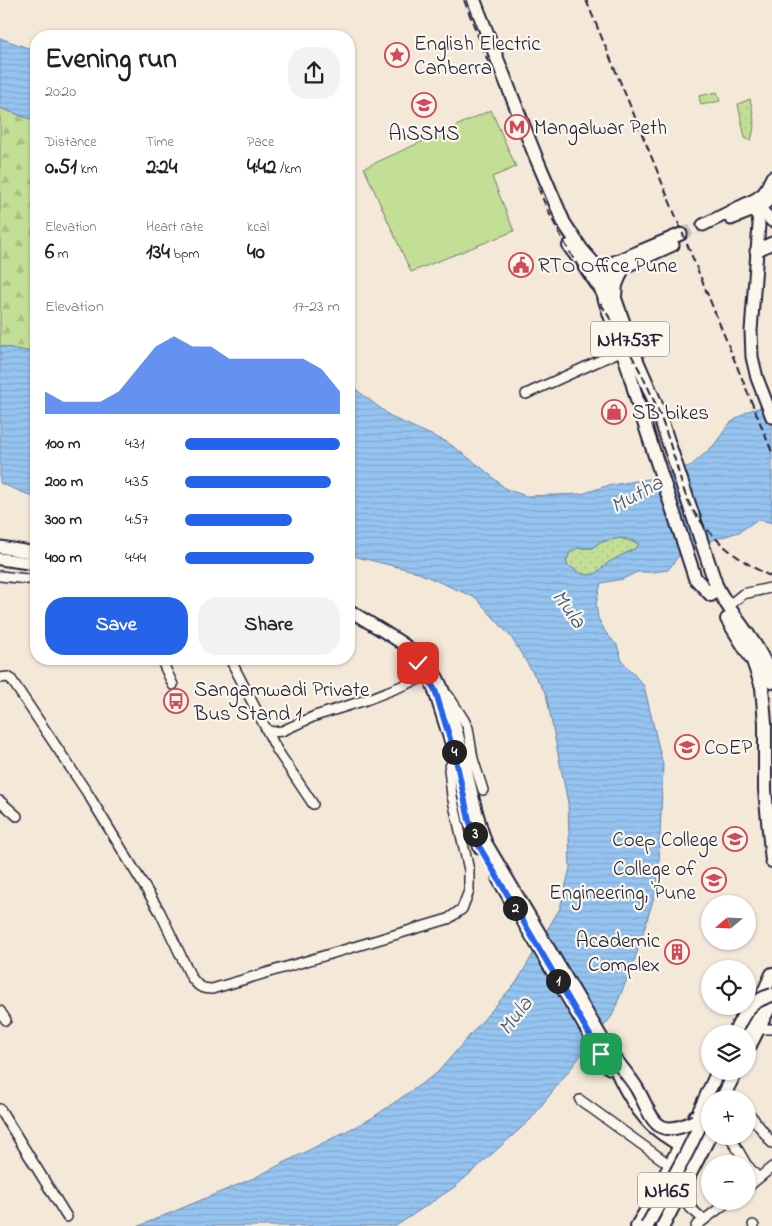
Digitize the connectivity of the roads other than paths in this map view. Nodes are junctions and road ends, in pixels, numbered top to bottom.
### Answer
1 (465, 0) edge
2 (474, 0) edge
3 (492, 57) junction
4 (772, 177) edge
5 (761, 205) edge
6 (704, 228) tunnel mouth
7 (772, 243) edge
8 (756, 250) junction
9 (623, 268) junction
10 (597, 274) junction
11 (614, 296) junction
12 (622, 350) junction
13 (644, 386) junction
14 (526, 394) dead end
15 (647, 404) junction
16 (772, 417) edge
17 (0, 547) edge
18 (30, 552) edge
19 (0, 559) edge
20 (30, 563) edge
21 (703, 575) junction
22 (0, 576) edge
23 (30, 579) edge
24 (770, 588) dead end
25 (728, 606) junction
26 (355, 614) edge
27 (355, 621) edge
28 (164, 665) edge
29 (233, 665) edge
30 (431, 675) junction
31 (0, 678) edge
32 (772, 682) edge
33 (173, 685) dead end
34 (438, 688) junction
35 (267, 730) junction
36 (459, 754) junction
37 (483, 790) dead end
38 (0, 801) edge
39 (313, 804) dead end
40 (17, 816) dead end
41 (772, 861) edge
42 (492, 862) junction
43 (772, 974) edge
44 (772, 995) edge
45 (772, 1002) edge
46 (756, 1010) edge
47 (772, 1010) edge
48 (0, 1011) edge
49 (6, 1020) dead end
50 (740, 1025) edge
51 (767, 1029) edge
52 (756, 1033) edge
53 (756, 1045) edge
54 (608, 1048) junction
55 (714, 1080) edge
56 (580, 1100) dead end
57 (0, 1109) edge
58 (756, 1122) edge
59 (692, 1125) junction
60 (701, 1126) edge
61 (651, 1129) junction
62 (701, 1132) edge
63 (663, 1134) junction
64 (701, 1139) edge
65 (701, 1143) edge
66 (772, 1143) edge
67 (689, 1154) junction
68 (670, 1165) junction
69 (772, 1167) edge
70 (756, 1176) edge
71 (758, 1178) joint
72 (687, 1205) dead end
73 (717, 1210) edge
74 (67, 1217) dead end
75 (704, 1220) junction
76 (637, 1226) edge
77 (647, 1226) edge
78 (655, 1226) edge
79 (663, 1226) edge
80 (696, 1226) edge

1 - 3 highway, NH753F
2 - 3 highway, NH753F
3 - 10 highway, NH753F
4 - 5 main road
5 - 6 main road
5 - 8 main road
7 - 8 main road
8 - 16 main road
9 - 10 main road
9 - 10 main road
9 - 11 highway
10 - 11 highway, NH753F
10 - 12 highway, NH753F
11 - 13 highway, NH753F
12 - 13 highway, NH753F
12 - 14 street
12 - 15 highway, NH753F
13 - 15 highway, NH753F
15 - 21 highway, NH753F
17 - 18 main road
19 - 20 main road
21 - 25 highway, NH753F
21 - 41 highway, NH753F
22 - 23 street
24 - 25 street
25 - 32 highway, NH753F
26 - 30 main road
27 - 30 main road
28 - 33 street
29 - 35 street
30 - 34 main road
30 - 35 street
31 - 36 street
34 - 36 main road
34 - 37 street
35 - 39 street
36 - 42 main road
38 - 40 street
42 - 54 main road
42 - 61 main road
43 - 46 highway
44 - 50 highway, bridge
45 - 52 highway
47 - 51 highway
48 - 49 street
51 - 53 highway
54 - 59 highway, bridge
54 - 61 main road, bridge
55 - 59 highway, bridge
56 - 68 street
57 - 74 street
58 - 66 street
59 - 63 highway
59 - 67 highway, NH65, bridge
60 - 67 highway, bridge
61 - 63 main road
61 - 67 main road
62 - 67 highway
63 - 67 main road
64 - 78 highway
65 - 67 highway
67 - 68 highway
67 - 77 highway, NH65, bridge
67 - 79 highway
68 - 76 highway
69 - 71 street
70 - 71 street
72 - 75 street
73 - 75 street
75 - 80 street

